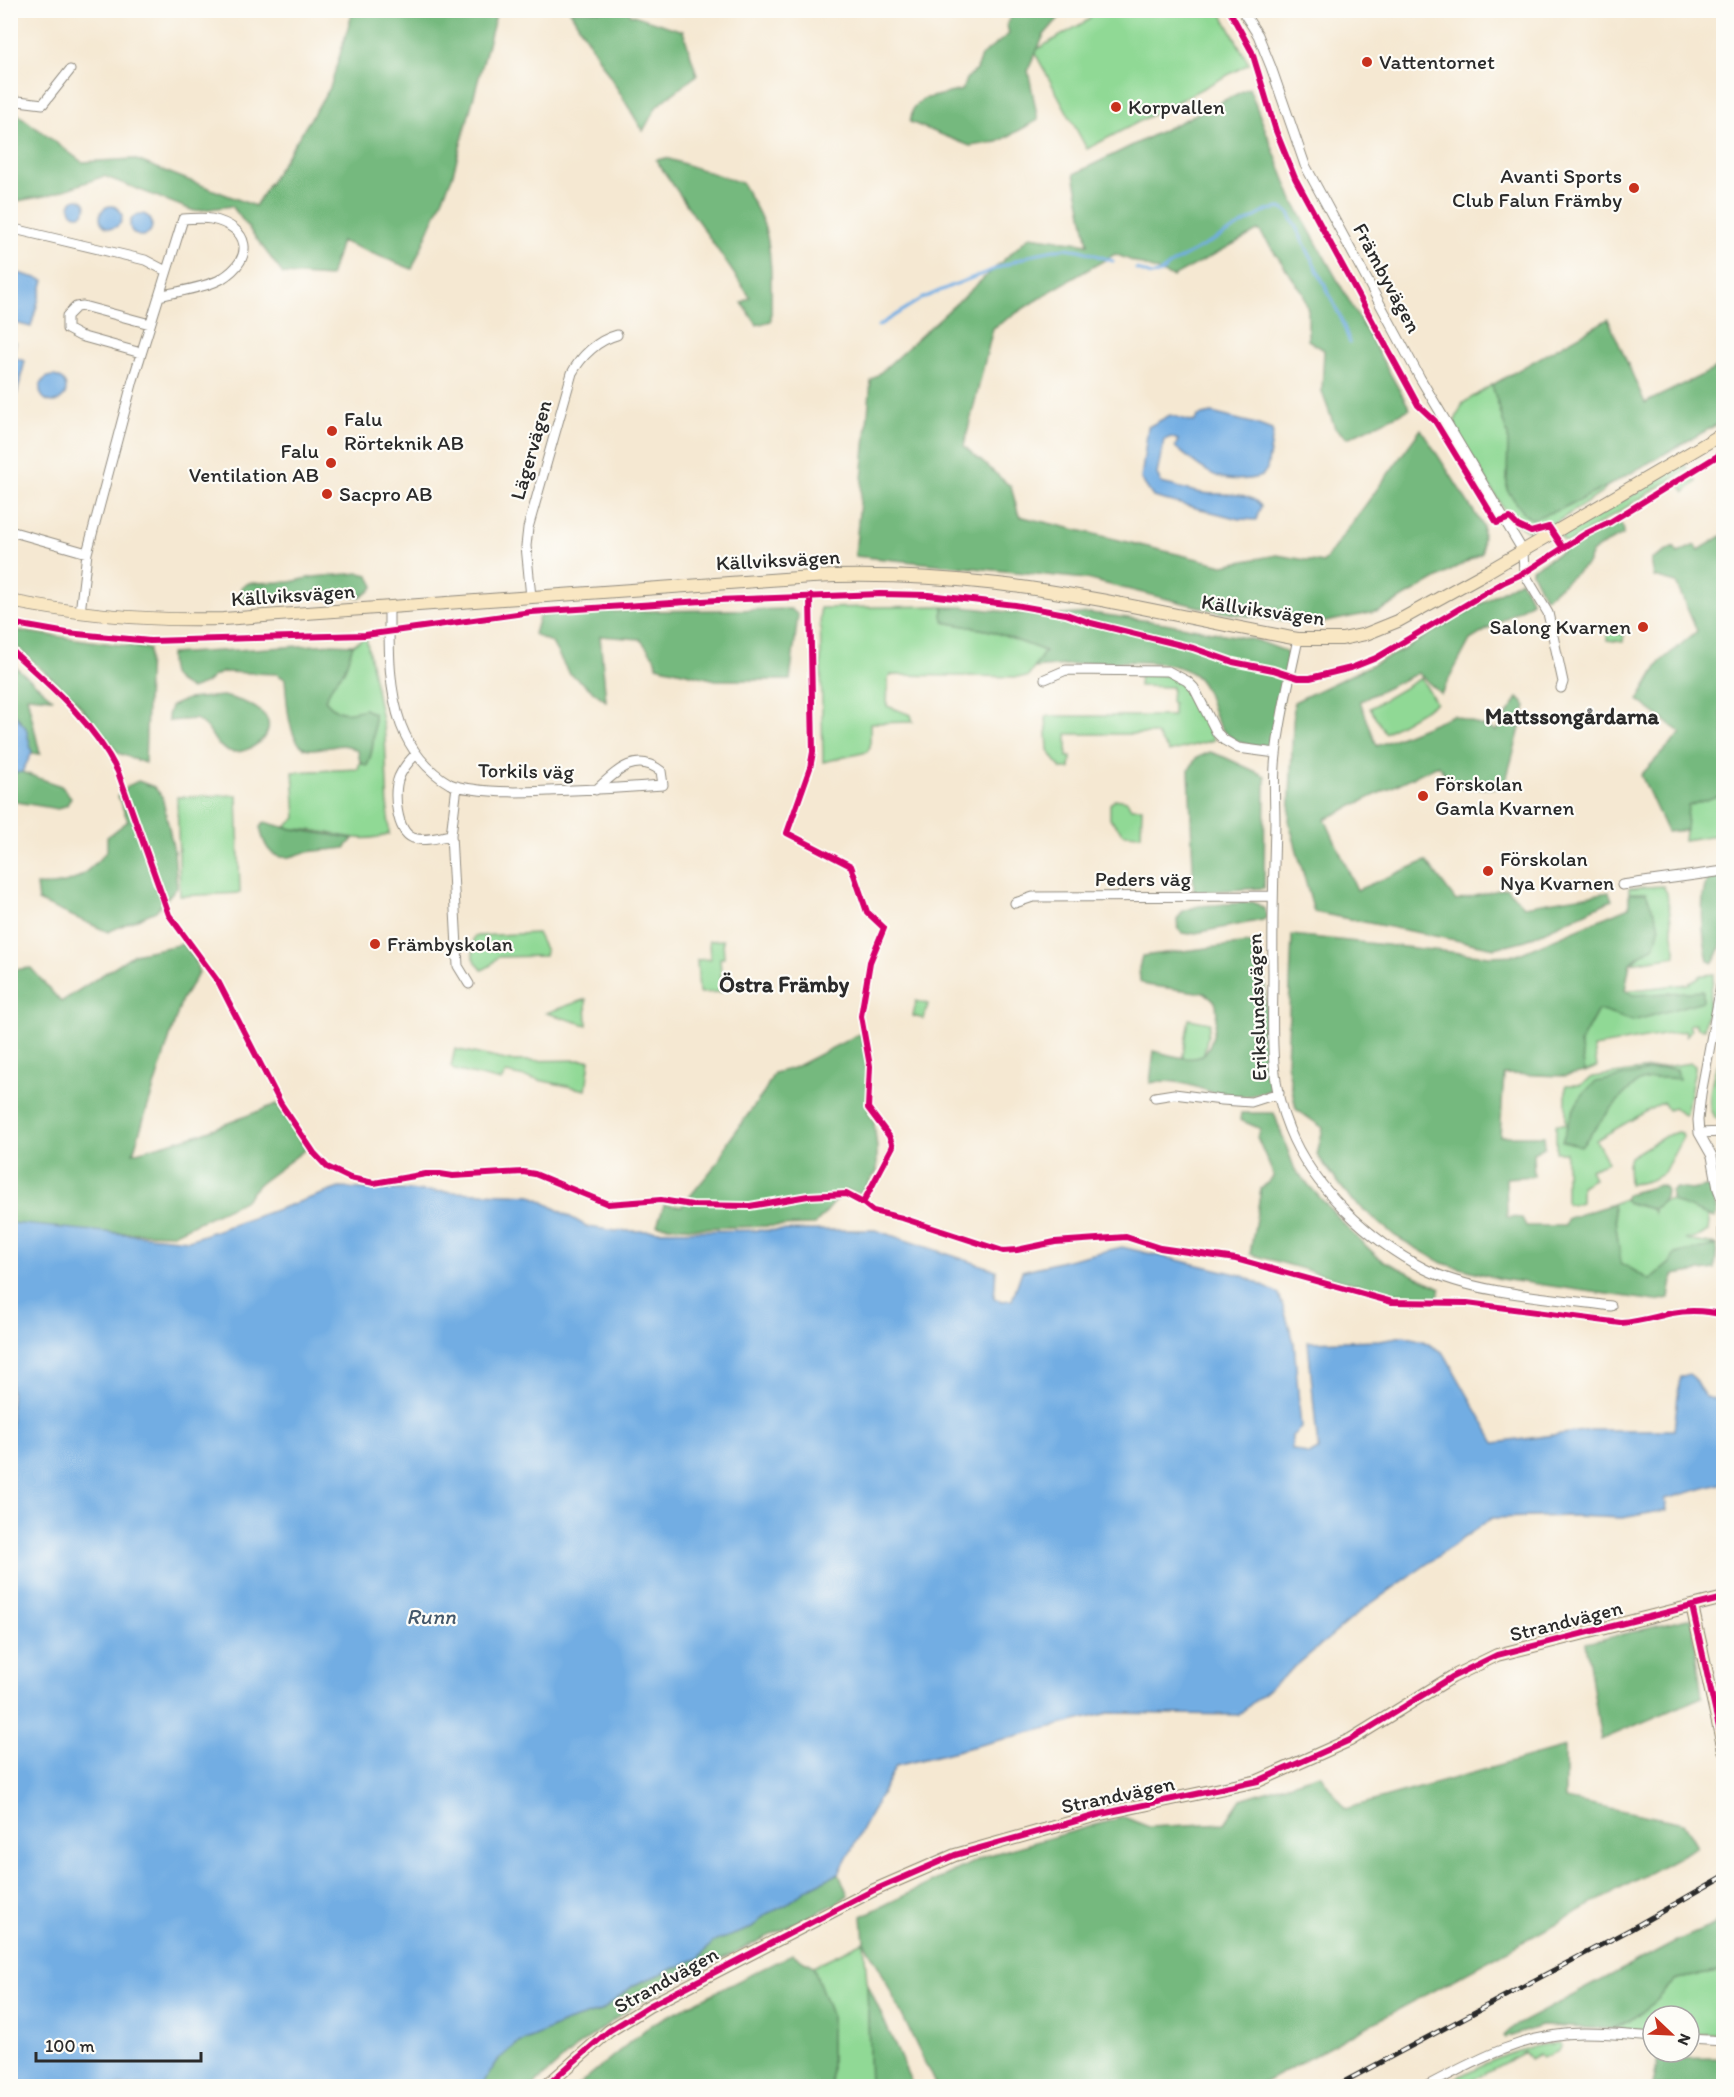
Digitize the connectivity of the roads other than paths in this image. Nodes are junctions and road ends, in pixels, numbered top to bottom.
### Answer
1 (1242, 10) edge
2 (70, 70) dead end
3 (10, 100) edge
4 (10, 228) edge
5 (166, 271) junction
6 (159, 296) junction
7 (150, 324) junction
8 (617, 335) dead end
9 (141, 353) junction
10 (1724, 433) edge
11 (10, 531) edge
12 (1523, 551) junction
13 (87, 553) junction
14 (531, 597) junction
15 (10, 602) edge
16 (389, 608) junction
17 (80, 613) junction
18 (1298, 639) junction
19 (1045, 679) dead end
20 (1561, 688) dead end
21 (1276, 753) junction
22 (416, 754) junction
23 (457, 786) junction
24 (596, 790) junction
25 (452, 836) junction
26 (1724, 871) edge
27 (1622, 885) dead end
28 (1273, 896) junction
29 (1016, 903) dead end
30 (1724, 970) edge
31 (469, 984) dead end
32 (1279, 1093) junction
33 (1155, 1097) dead end
34 (1724, 1132) edge
35 (1699, 1133) junction
36 (1724, 1202) edge
37 (1723, 1238) edge
38 (1611, 1306) dead end
39 (1724, 1598) edge
40 (1692, 1606) junction
41 (1724, 1750) edge
42 (1641, 2036) edge
43 (1701, 2040) edge
44 (1724, 2041) edge
45 (546, 2086) edge
46 (1427, 2086) edge

1 - 12 street, Främbyvägen
2 - 3 street
4 - 5 street
5 - 6 street
5 - 6 street
6 - 7 street
7 - 9 street
7 - 9 street
8 - 14 street, Lägervägen
9 - 13 street
10 - 12 street, Källviksvägen
11 - 13 street
12 - 18 street, Källviksvägen
12 - 20 street
13 - 17 street
14 - 16 street, Källviksvägen
14 - 18 street, Källviksvägen
15 - 17 street, Källviksvägen
16 - 17 street, Källviksvägen
16 - 22 street, Torkils väg
18 - 21 street, Erikslundsvägen
19 - 21 street
21 - 28 street, Erikslundsvägen
22 - 23 street, Torkils väg
22 - 25 street
23 - 24 street, Torkils väg
23 - 25 street, Torkils väg
24 - 24 street, Torkils väg
25 - 31 street, Torkils väg
26 - 27 street
28 - 29 street, Peders väg
28 - 32 street, Erikslundsvägen
30 - 35 street
32 - 33 street
32 - 38 street, Erikslundsvägen
34 - 35 street
35 - 36 street
36 - 37 street
39 - 40 street, Strandvägen
40 - 41 street
40 - 45 street, Strandvägen
42 - 46 street
43 - 44 street

